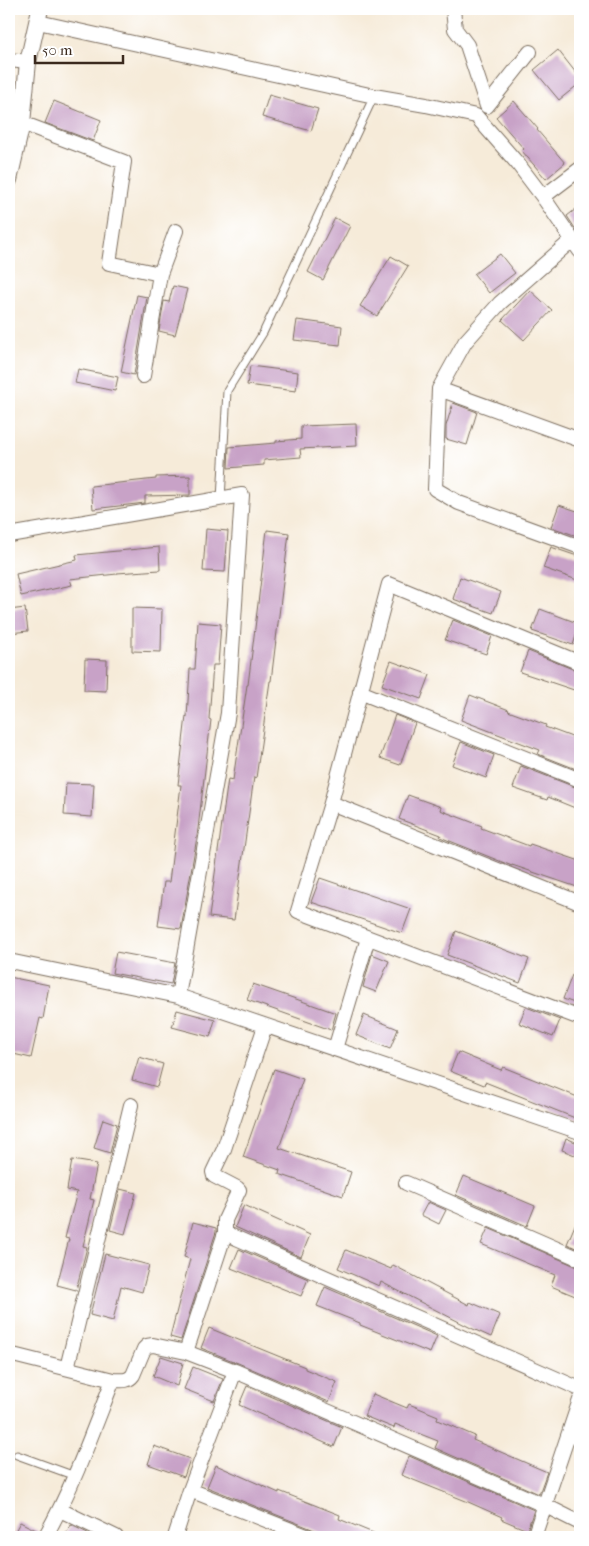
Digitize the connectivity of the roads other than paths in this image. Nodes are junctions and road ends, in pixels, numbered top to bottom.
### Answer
1 (453, 9) edge
2 (39, 15) edge
3 (530, 52) dead end
4 (9, 60) edge
5 (28, 62) junction
6 (374, 96) junction
7 (487, 106) junction
8 (476, 116) junction
9 (22, 123) junction
10 (580, 169) edge
11 (9, 180) edge
12 (543, 197) junction
13 (176, 231) dead end
14 (576, 245) edge
15 (160, 274) junction
16 (144, 376) dead end
17 (439, 389) junction
18 (580, 440) edge
19 (221, 499) junction
20 (9, 535) edge
21 (580, 547) edge
22 (580, 662) edge
23 (360, 692) junction
24 (580, 780) edge
25 (331, 803) junction
26 (580, 903) edge
27 (368, 938) junction
28 (9, 961) edge
29 (178, 996) junction
30 (580, 1018) edge
31 (265, 1026) junction
32 (335, 1049) junction
33 (131, 1105) dead end
34 (580, 1132) edge
35 (406, 1183) dead end
36 (224, 1233) junction
37 (580, 1259) edge
38 (186, 1352) junction
39 (9, 1354) edge
40 (67, 1368) junction
41 (236, 1371) junction
42 (113, 1380) junction
43 (580, 1389) edge
44 (580, 1400) edge
45 (17, 1455) dead end
46 (76, 1476) junction
47 (190, 1490) junction
48 (546, 1506) junction
49 (60, 1510) junction
50 (580, 1523) edge
51 (45, 1537) edge
52 (116, 1537) edge
53 (175, 1537) edge
54 (308, 1537) edge
55 (534, 1537) edge

1 - 7 street
2 - 5 street
2 - 6 street
3 - 7 street
4 - 5 street
5 - 9 street
6 - 8 street
6 - 19 lane
7 - 8 street
8 - 12 street
9 - 11 street
9 - 15 street
10 - 12 street
12 - 14 street
13 - 15 street
14 - 17 street
15 - 16 street
17 - 18 street
17 - 21 street
19 - 20 street
19 - 29 street
22 - 23 street
23 - 24 street
23 - 25 street
25 - 26 street
25 - 27 street
27 - 30 street
27 - 32 street
28 - 29 street
29 - 31 street
31 - 32 street
31 - 36 street
32 - 34 street
33 - 40 street
35 - 37 street
36 - 38 street
36 - 43 street
38 - 41 street
38 - 42 street
39 - 40 street
40 - 42 street
41 - 47 street
41 - 48 street
42 - 46 street
44 - 48 street
45 - 46 lane
46 - 49 street
47 - 53 street
47 - 54 street
48 - 50 street
48 - 55 street
49 - 51 street
49 - 52 street

